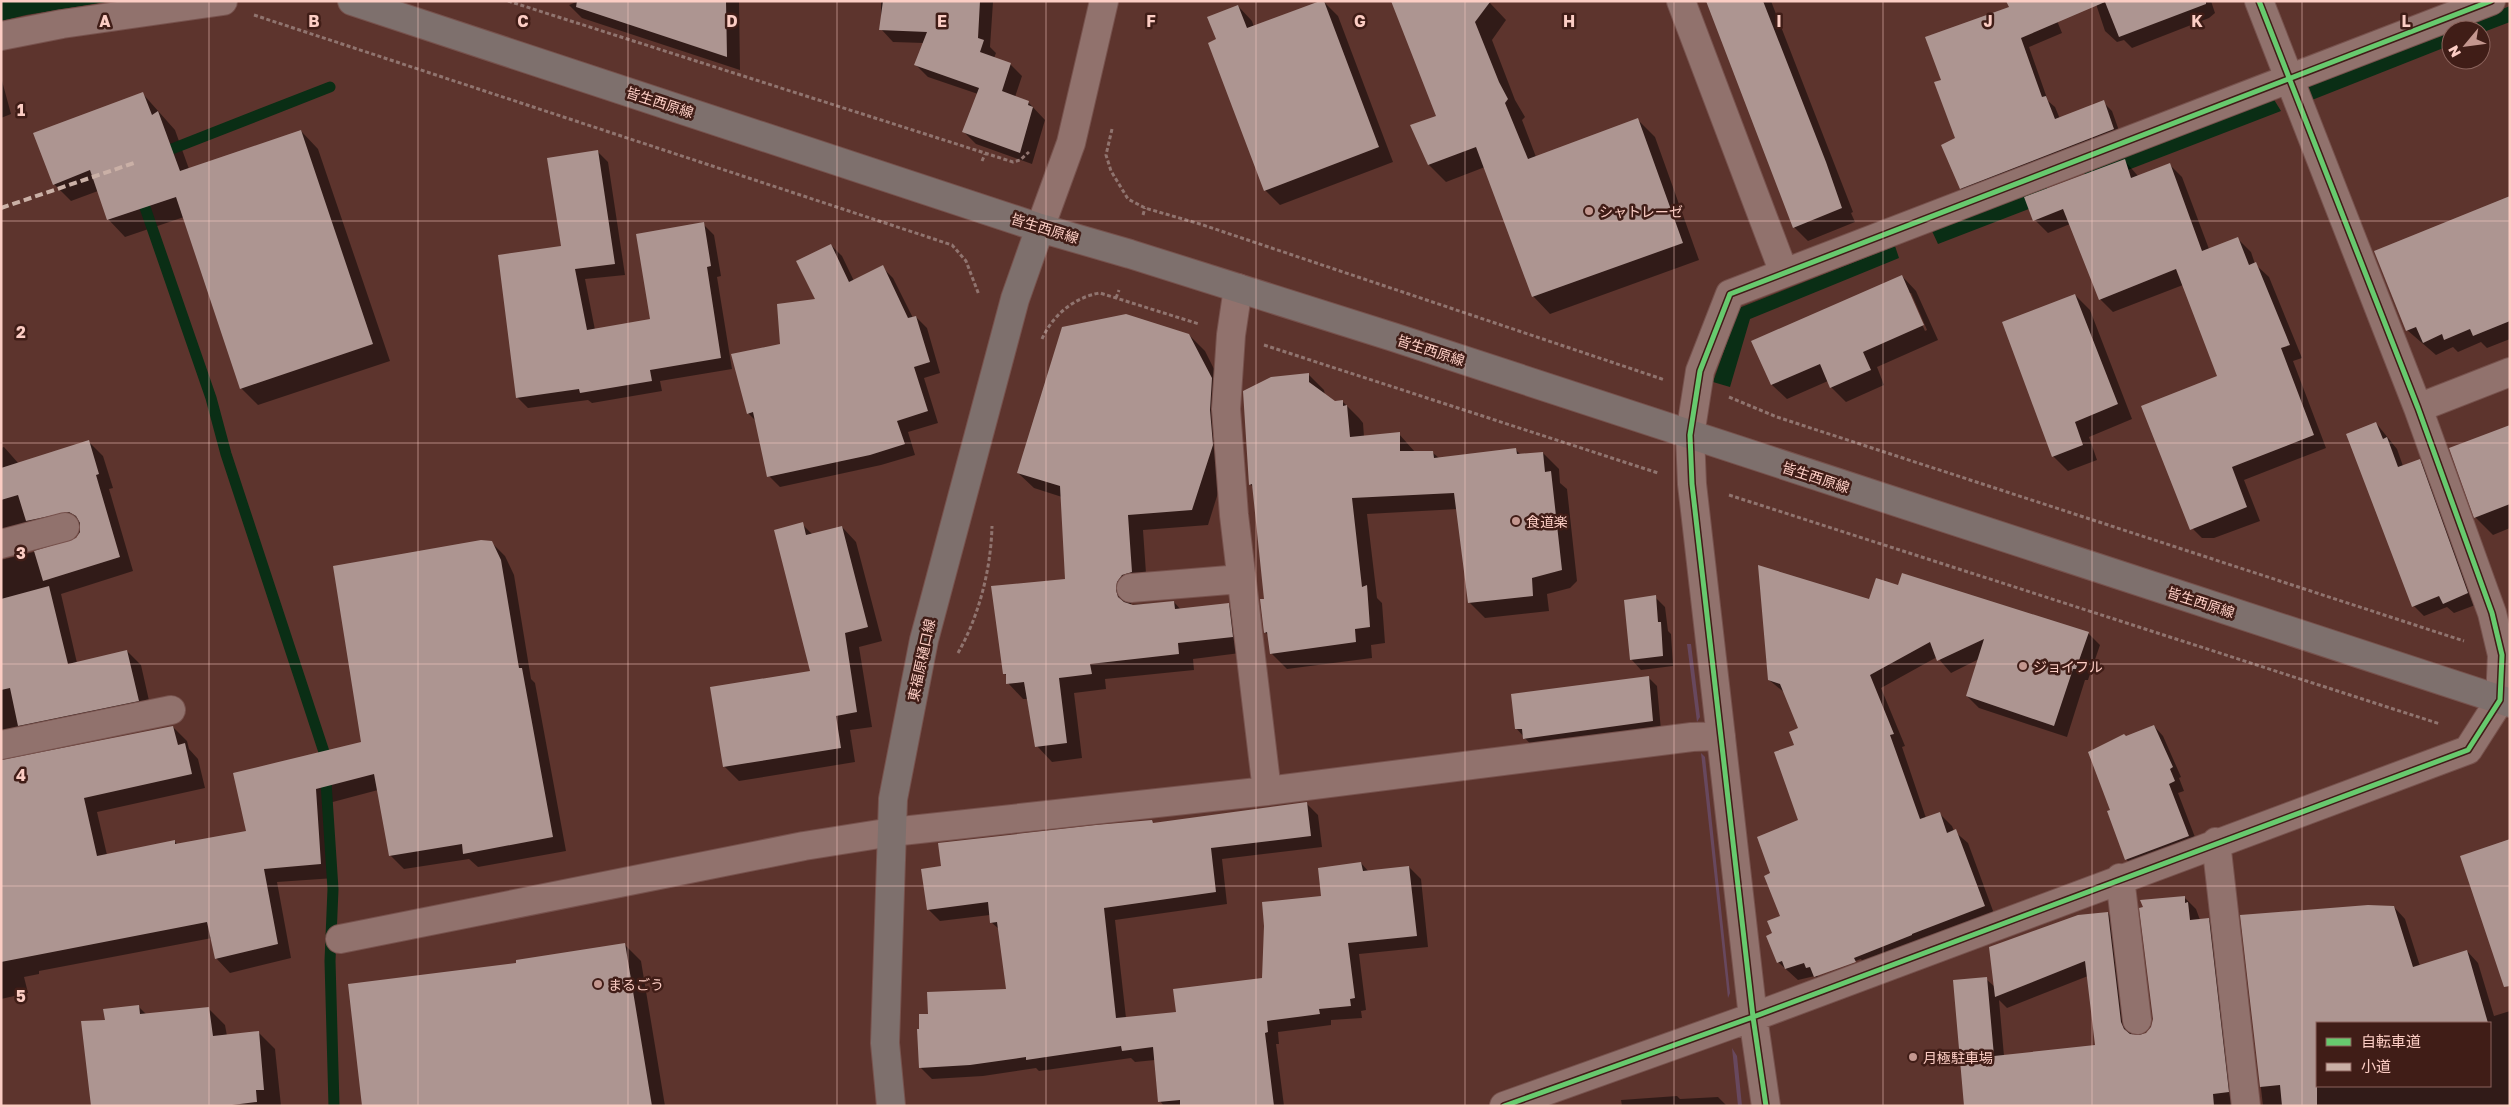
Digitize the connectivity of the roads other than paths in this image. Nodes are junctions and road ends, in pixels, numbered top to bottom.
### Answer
1 (223, 1) edge
2 (352, 1) edge
3 (1104, 1) edge
4 (1681, 1) edge
5 (2259, 1) edge
6 (2491, 1) edge
7 (1, 36) edge
8 (2289, 78) junction
9 (1040, 228) junction
10 (1784, 272) junction
11 (1238, 288) junction
12 (2510, 372) edge
13 (2418, 408) junction
14 (1690, 435) junction
15 (65, 527) dead end
16 (1, 544) edge
17 (1242, 579) junction
18 (1131, 588) dead end
19 (2505, 701) edge
20 (171, 710) dead end
21 (1721, 736) junction
22 (1, 746) edge
23 (1267, 790) junction
24 (892, 832) junction
25 (2216, 842) junction
26 (2120, 878) junction
27 (340, 939) dead end
28 (1753, 1017) junction
29 (2137, 1020) dead end
30 (891, 1106) edge
31 (1504, 1106) edge
32 (1766, 1106) edge
33 (2246, 1106) edge

1 - 7 street
2 - 9 main road, 皆生西原線
3 - 9 street
4 - 10 street
5 - 8 street
6 - 8 street
8 - 10 street
8 - 13 street
9 - 11 main road, 皆生西原線
9 - 24 main road, 東福原樋口線
10 - 14 street
11 - 14 main road, 皆生西原線
11 - 17 street
12 - 13 street
13 - 19 street
14 - 19 main road, 皆生西原線
14 - 21 street
15 - 16 street
17 - 18 street
17 - 23 street
19 - 25 street
20 - 22 street
21 - 23 street
21 - 28 street
23 - 24 street
24 - 27 street
24 - 30 main road, 東福原樋口線
25 - 26 street
25 - 33 street
26 - 28 street
26 - 29 street
28 - 31 street
28 - 32 street

